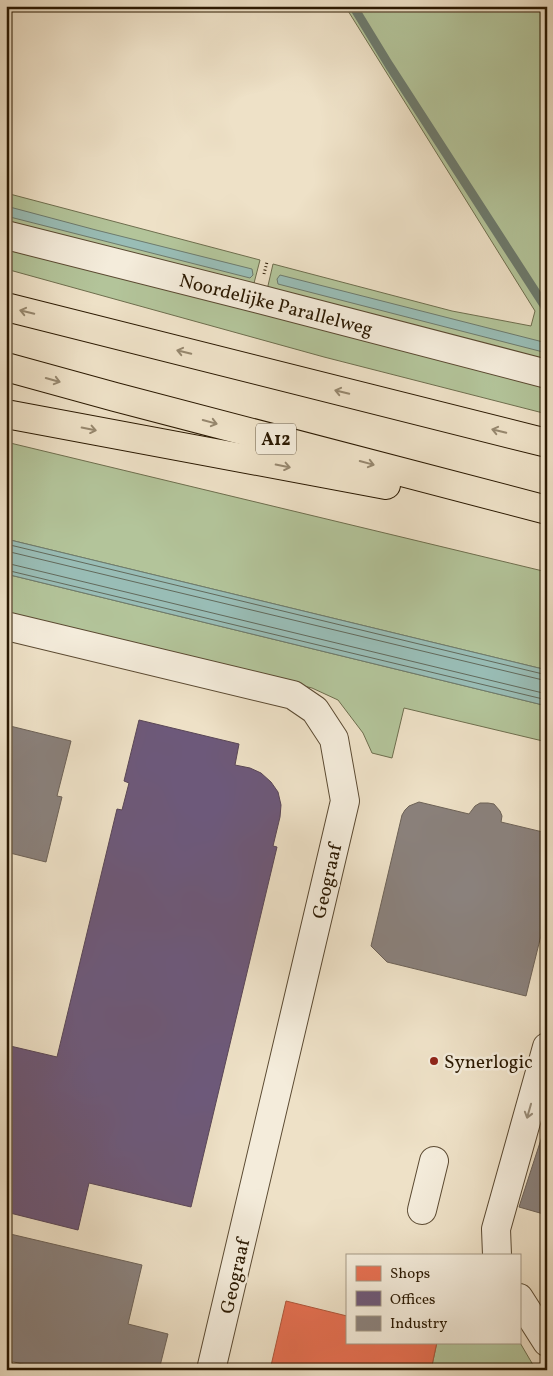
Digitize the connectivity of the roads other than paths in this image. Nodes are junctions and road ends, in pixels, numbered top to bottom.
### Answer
1 (6, 235) edge
2 (6, 307) edge
3 (6, 367) edge
4 (547, 374) edge
5 (6, 414) edge
6 (547, 444) edge
7 (547, 510) edge
8 (547, 516) edge
9 (6, 626) edge
10 (547, 1047) edge
11 (434, 1162) dead end
12 (422, 1210) dead end
13 (497, 1254) edge
14 (520, 1300) edge
15 (547, 1342) edge
16 (212, 1370) edge

1 - 4 street, Noordelijke Parallelweg
6 -> 2 highway
3 -> 7 highway, A12
5 -> 8 highway, A12
9 - 16 street, Geograaf
10 -> 13 street
11 - 12 street
14 - 15 street

